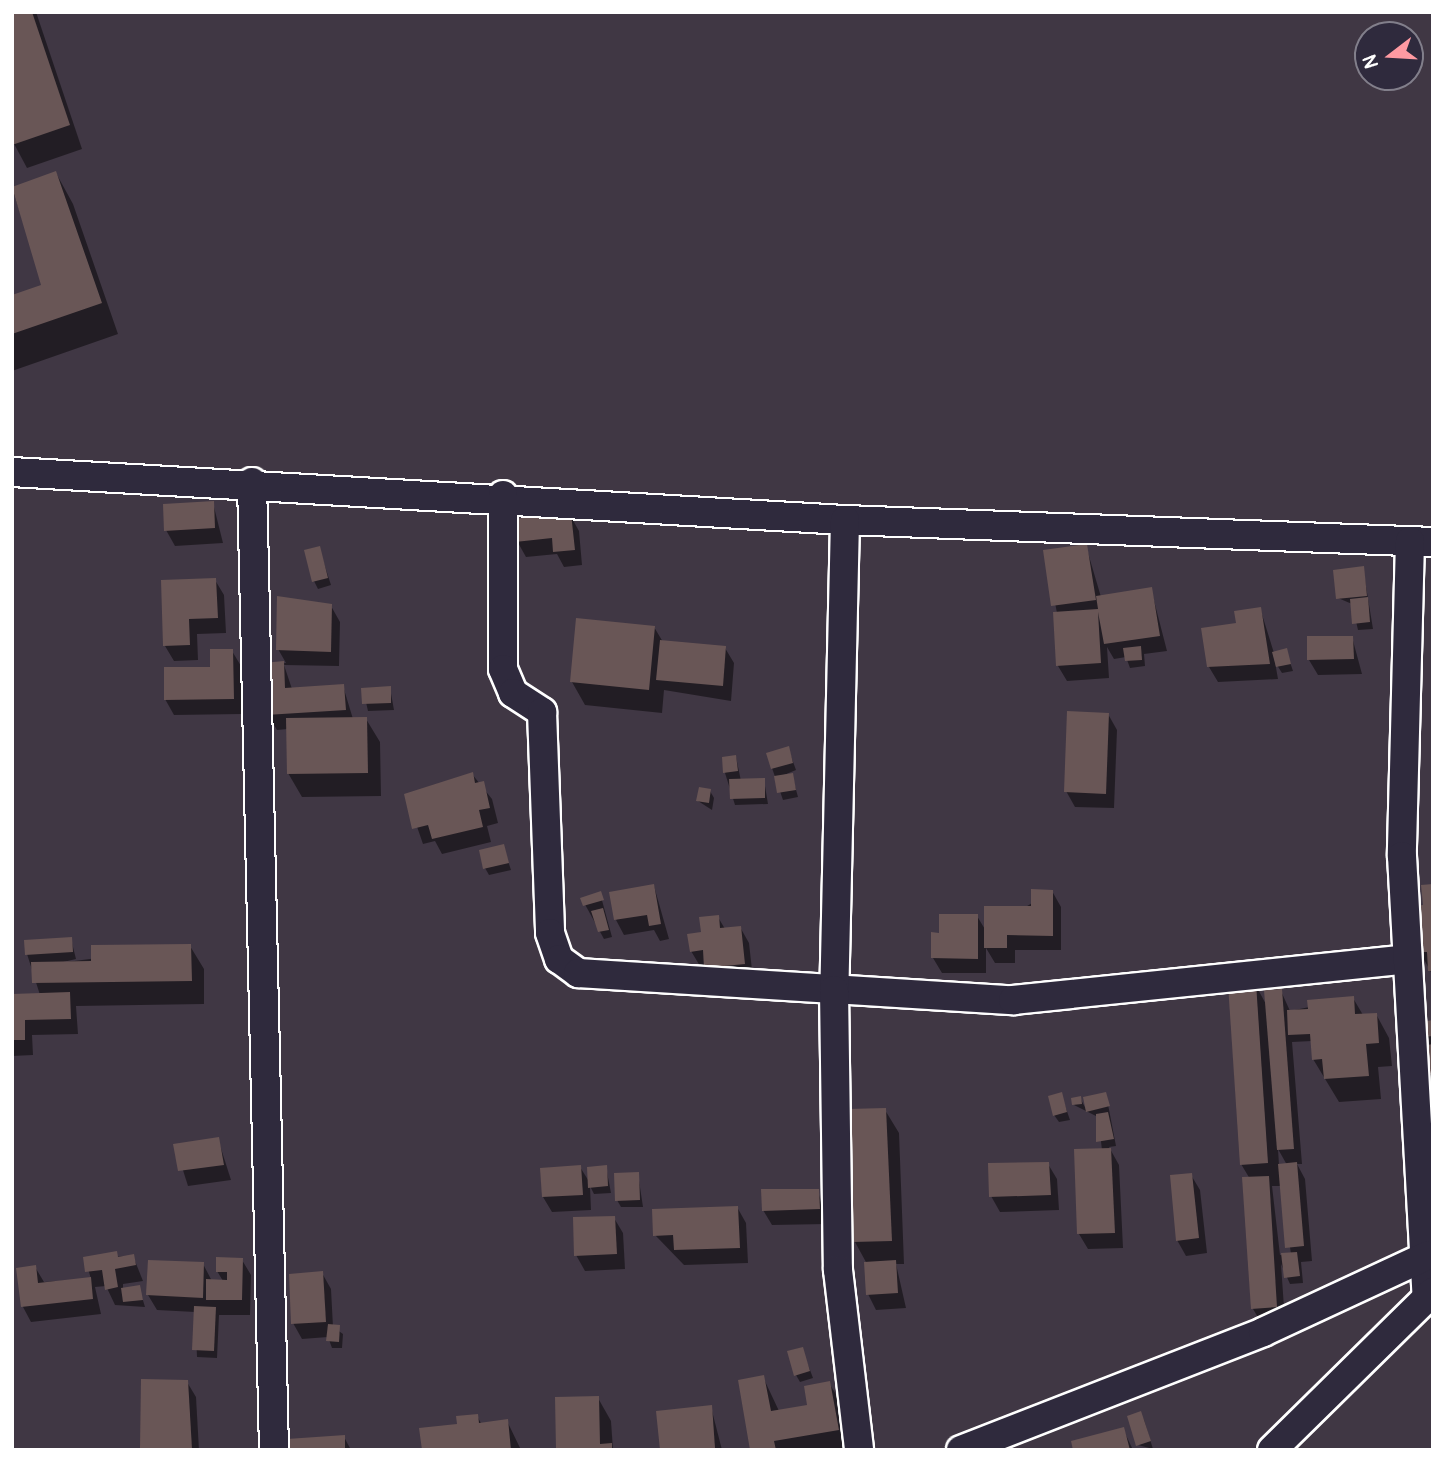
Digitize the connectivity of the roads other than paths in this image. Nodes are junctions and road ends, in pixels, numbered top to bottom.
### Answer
1 (12, 472) edge
2 (252, 482) junction
3 (503, 495) junction
4 (845, 520) junction
5 (1421, 542) edge
6 (1407, 959) junction
7 (834, 990) junction
8 (1427, 1256) junction
9 (1430, 1295) edge
10 (274, 1450) edge
11 (859, 1450) edge
12 (961, 1450) edge
13 (1272, 1450) edge

1 - 2 street
2 - 3 street
2 - 10 street
3 - 4 street
3 - 7 street
4 - 5 street
4 - 7 street
5 - 6 street
6 - 7 street
6 - 8 street
7 - 11 street
8 - 9 street
8 - 12 street
9 - 13 street

